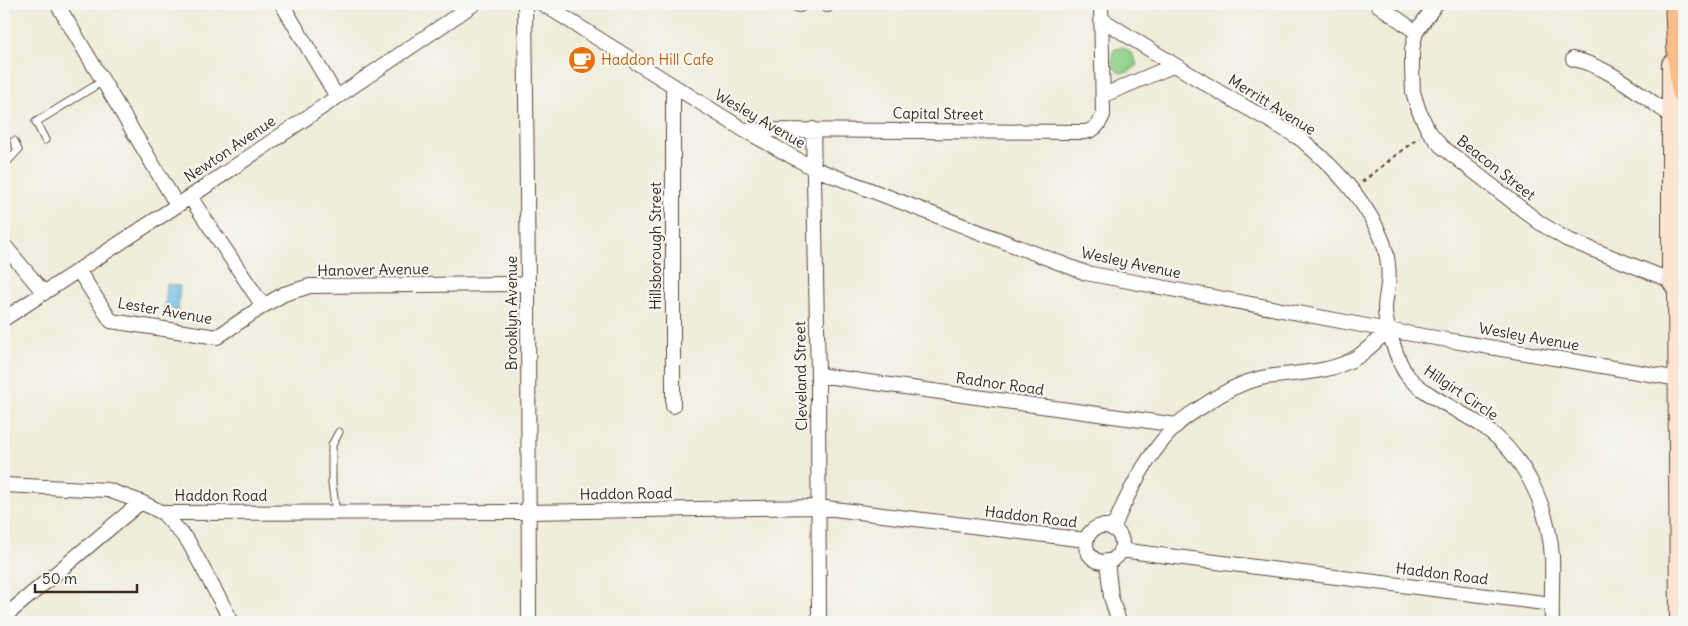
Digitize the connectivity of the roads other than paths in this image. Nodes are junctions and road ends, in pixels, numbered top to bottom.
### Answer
1 (57, 4) edge
2 (282, 4) edge
3 (474, 4) edge
4 (525, 4) edge
5 (544, 4) edge
6 (1101, 4) edge
7 (1377, 4) edge
8 (1436, 4) edge
9 (1679, 8) edge
10 (1102, 20) junction
11 (1416, 32) junction
12 (1573, 59) dead end
13 (1175, 65) junction
14 (103, 81) junction
15 (673, 86) junction
16 (1684, 90) edge
17 (1104, 95) junction
18 (337, 96) junction
19 (1672, 116) junction
20 (744, 130) junction
21 (812, 130) junction
22 (45, 140) dead end
23 (14, 141) dead end
24 (4, 165) edge
25 (813, 168) junction
26 (190, 197) junction
27 (177, 205) junction
28 (4, 245) edge
29 (78, 270) junction
30 (1672, 281) junction
31 (528, 284) junction
32 (44, 293) junction
33 (263, 306) junction
34 (4, 319) edge
35 (1388, 330) junction
36 (818, 375) junction
37 (1679, 379) junction
38 (673, 406) dead end
39 (1177, 425) junction
40 (339, 432) dead end
41 (4, 484) edge
42 (141, 502) junction
43 (818, 508) junction
44 (163, 512) junction
45 (336, 512) junction
46 (529, 512) junction
47 (1113, 529) junction
48 (1086, 540) junction
49 (1120, 550) junction
50 (1107, 561) junction
51 (1552, 604) junction
52 (4, 617) edge
53 (232, 622) edge
54 (530, 622) edge
55 (819, 622) edge
56 (1119, 622) edge
57 (1552, 622) edge
58 (1680, 622) edge

1 - 14 street
2 - 18 street
3 - 18 street, Newton Avenue
4 - 31 street, Brooklyn Avenue
5 - 15 street, Wesley Avenue
6 - 10 street
7 - 11 street
8 - 11 street, Beacon Street
9 - 16 highway
9 - 19 main road
10 - 13 street, Merritt Avenue
10 - 17 street, Capital Street
11 - 30 street, Beacon Street
12 - 19 street
13 - 17 street
13 - 35 street, Merritt Avenue
14 - 22 lane
14 - 27 street
15 - 20 street, Wesley Avenue
15 - 38 street, Hillsborough Street
17 - 21 street, Capital Street
18 - 26 street, Newton Avenue
19 - 30 main road
20 - 21 street, Capital Street
20 - 25 street, Wesley Avenue
21 - 25 street, Cleveland Street
23 - 24 lane
25 - 35 street, Wesley Avenue
25 - 36 street, Cleveland Street
26 - 27 street, Newton Avenue
26 - 33 street
27 - 29 street, Newton Avenue
28 - 32 street
29 - 32 street, Newton Avenue
29 - 33 street, Lester Avenue
30 - 37 main road
31 - 33 street, Hanover Avenue
31 - 46 street, Brooklyn Avenue
32 - 34 street, Newton Avenue
35 - 37 street, Wesley Avenue
35 - 39 street
35 - 51 street, Hillgirt Circle
36 - 39 street, Radnor Road
36 - 43 street, Cleveland Street
37 - 58 main road
39 - 47 street
40 - 45 lane
41 - 42 street
42 - 44 street
42 - 52 street
43 - 46 street, Haddon Road
43 - 48 street, Haddon Road
43 - 55 street, Cleveland Street
44 - 45 street, Haddon Road
44 - 53 street
45 - 46 street, Haddon Road
46 - 54 street, Brooklyn Avenue
47 - 48 street
47 - 49 street
48 - 50 street
49 - 50 street
49 - 51 street, Haddon Road
50 - 56 street
51 - 57 street, Hillgirt Circle

